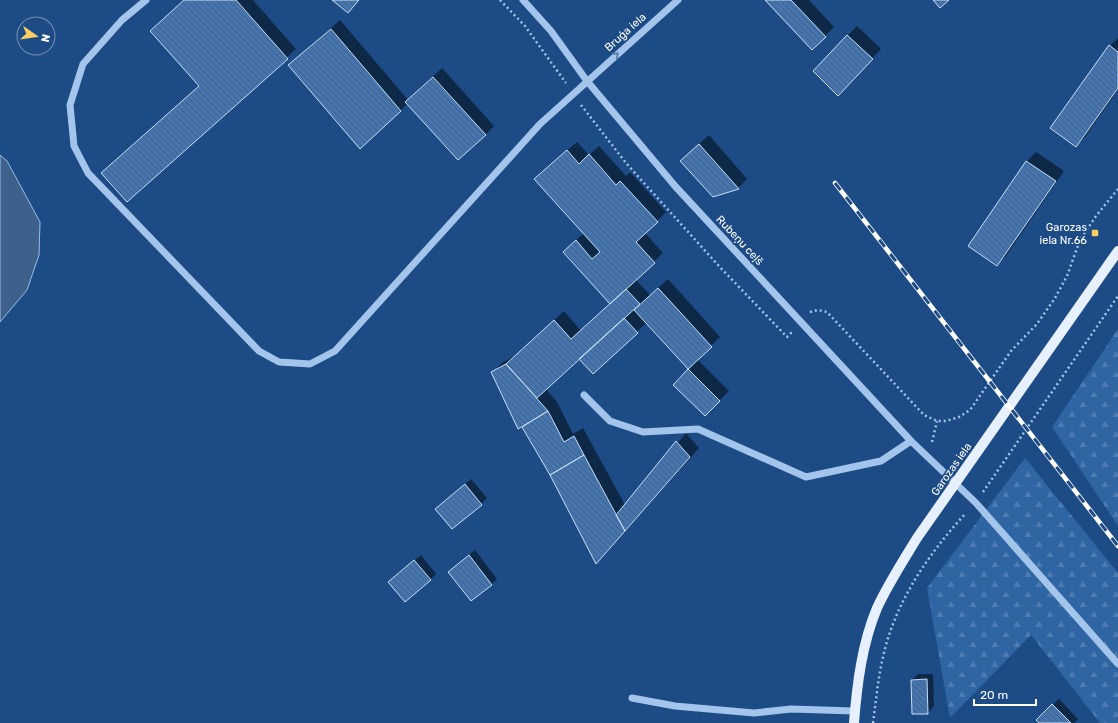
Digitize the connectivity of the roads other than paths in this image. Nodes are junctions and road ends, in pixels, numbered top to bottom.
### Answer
1 (146, 0) edge
2 (523, 0) edge
3 (678, 0) edge
4 (587, 81) junction
5 (1118, 251) edge
6 (584, 396) dead end
7 (911, 441) junction
8 (956, 482) junction
9 (1118, 664) edge
10 (632, 698) dead end
11 (854, 711) junction
12 (854, 723) edge

1 - 4 street, Bruģa iela
2 - 4 street, Rubeņu ceļš
4 -> 3 street, Bruģa iela
4 - 7 street, Rubeņu ceļš
5 - 8 main road, Garozas iela
6 - 7 street
7 - 8 street, Rubeņu ceļš
8 - 9 street, Rubeņu ceļš
8 - 11 main road, Garozas iela
10 - 11 street
11 - 12 main road, Garozas iela

